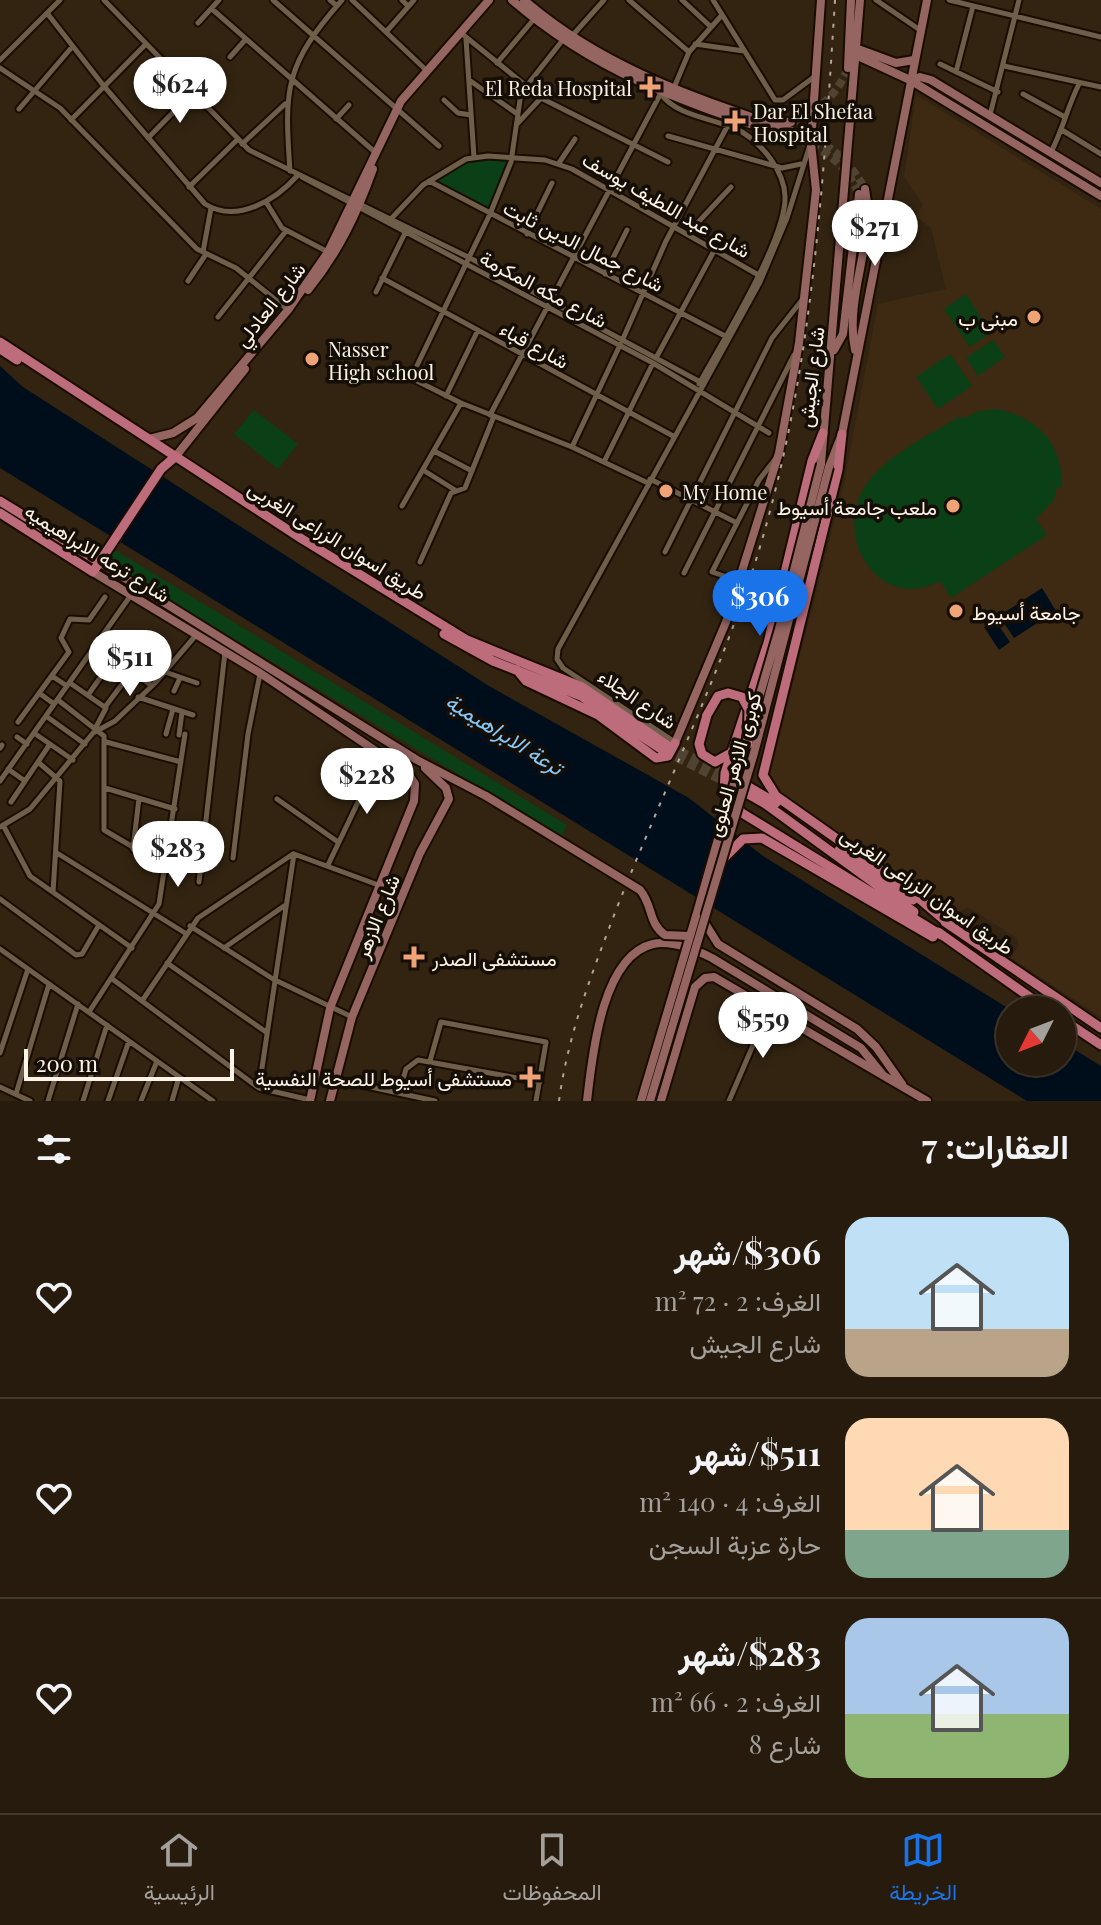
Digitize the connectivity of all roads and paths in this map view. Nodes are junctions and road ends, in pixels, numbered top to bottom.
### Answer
1 (60, 0) edge
2 (104, 0) edge
3 (219, 0) edge
4 (273, 0) edge
5 (330, 0) edge
6 (342, 0) edge
7 (352, 0) edge
8 (402, 0) edge
9 (414, 0) edge
10 (489, 0) edge
11 (512, 0) edge
12 (524, 0) edge
13 (604, 0) edge
14 (629, 0) edge
15 (682, 0) edge
16 (713, 0) edge
17 (821, 0) edge
18 (851, 0) edge
19 (860, 0) edge
20 (876, 0) edge
21 (927, 0) edge
22 (949, 0) edge
23 (1019, 0) edge
24 (337, 6) junction
25 (408, 6) junction
26 (973, 6) junction
27 (212, 9) junction
28 (47, 13) junction
29 (722, 15) junction
30 (1015, 16) junction
31 (534, 19) junction
32 (198, 23) dead end
33 (711, 27) junction
34 (920, 30) junction
35 (386, 32) junction
36 (463, 35) junction
37 (315, 36) junction
38 (1101, 37) edge
39 (246, 39) junction
40 (567, 39) junction
41 (146, 44) junction
42 (695, 44) junction
43 (72, 47) junction
44 (745, 51) junction
45 (689, 52) junction
46 (858, 52) junction
47 (230, 57) dead end
48 (0, 60) edge
49 (914, 60) junction
50 (497, 63) junction
51 (940, 64) dead end
52 (1004, 66) junction
53 (0, 68) edge
54 (848, 68) tunnel mouth
55 (426, 70) junction
56 (956, 72) junction
57 (814, 77) junction
58 (290, 78) junction
59 (468, 79) junction
60 (910, 80) junction
61 (1079, 84) junction
62 (103, 85) junction
63 (525, 87) junction
64 (1101, 87) edge
65 (35, 89) junction
66 (662, 90) junction
67 (673, 91) junction
68 (998, 92) junction
69 (192, 93) junction
70 (1023, 94) dead end
71 (541, 98) junction
72 (444, 100) dead end
73 (285, 104) junction
74 (349, 105) dead end
75 (397, 108) junction
76 (19, 109) dead end
77 (516, 113) junction
78 (471, 115) junction
79 (989, 116) junction
80 (1063, 116) junction
81 (336, 119) junction
82 (71, 120) junction
83 (516, 125) junction
84 (728, 125) junction
85 (1062, 130) junction
86 (668, 136) dead end
87 (148, 138) junction
88 (575, 139) dead end
89 (239, 142) junction
90 (811, 143) junction
91 (632, 144) junction
92 (439, 146) dead end
93 (716, 148) junction
94 (377, 153) junction
95 (1051, 153) junction
96 (1101, 154) edge
97 (474, 157) junction
98 (513, 157) junction
99 (668, 162) dead end
100 (559, 163) junction
101 (803, 163) junction
102 (774, 165) junction
103 (290, 172) junction
104 (300, 176) junction
105 (429, 180) junction
106 (1099, 182) edge
107 (552, 183) dead end
108 (189, 187) junction
109 (731, 187) dead end
110 (608, 189) junction
111 (1092, 190) junction
112 (1101, 196) edge
113 (266, 202) junction
114 (356, 204) junction
115 (211, 208) junction
116 (490, 214) junction
117 (389, 221) junction
118 (674, 225) junction
119 (627, 230) dead end
120 (286, 231) junction
121 (405, 233) junction
122 (688, 233) junction
123 (527, 234) junction
124 (715, 249) junction
125 (328, 252) junction
126 (205, 253) junction
127 (573, 258) junction
128 (468, 262) junction
129 (605, 274) junction
130 (760, 276) junction
131 (249, 278) junction
132 (382, 278) junction
133 (188, 281) dead end
134 (376, 292) dead end
135 (643, 293) junction
136 (805, 297) junction
137 (548, 303) junction
138 (288, 310) junction
139 (443, 311) junction
140 (681, 312) junction
141 (218, 317) dead end
142 (478, 330) junction
143 (725, 336) junction
144 (0, 342) edge
145 (621, 343) junction
146 (799, 343) junction
147 (0, 349) edge
148 (833, 353) junction
149 (521, 354) junction
150 (856, 354) junction
151 (654, 361) junction
152 (700, 388) junction
153 (446, 396) junction
154 (596, 396) junction
155 (461, 403) junction
156 (735, 412) junction
157 (628, 413) junction
158 (492, 416) junction
159 (758, 426) junction
160 (769, 433) dead end
161 (823, 433) junction
162 (842, 434) junction
163 (673, 436) junction
164 (149, 439) junction
165 (572, 447) junction
166 (434, 451) junction
167 (779, 453) junction
168 (162, 454) junction
169 (175, 459) junction
170 (604, 462) junction
171 (825, 466) junction
172 (161, 469) junction
173 (423, 470) junction
174 (472, 471) junction
175 (649, 481) junction
176 (456, 490) junction
177 (226, 492) junction
178 (692, 500) junction
179 (0, 501) edge
180 (402, 506) dead end
181 (716, 512) junction
182 (0, 513) edge
183 (737, 523) junction
184 (665, 552) dead end
185 (420, 562) dead end
186 (96, 567) junction
187 (684, 573) dead end
188 (740, 581) junction
189 (131, 595) junction
190 (105, 597) dead end
191 (177, 610) junction
192 (172, 619) junction
193 (197, 634) junction
194 (86, 644) dead end
195 (94, 647) junction
196 (225, 651) junction
197 (114, 658) junction
198 (132, 671) junction
199 (165, 672) junction
200 (260, 673) junction
201 (52, 676) junction
202 (180, 678) junction
203 (197, 683) dead end
204 (69, 685) junction
205 (152, 686) junction
206 (174, 691) dead end
207 (39, 693) junction
208 (88, 695) junction
209 (137, 697) junction
210 (56, 702) junction
211 (105, 707) junction
212 (173, 709) junction
213 (182, 712) junction
214 (193, 715) dead end
215 (46, 716) junction
216 (18, 722) dead end
217 (97, 728) junction
218 (34, 733) junction
219 (166, 734) dead end
220 (17, 737) dead end
221 (735, 741) junction
222 (106, 742) junction
223 (27, 744) junction
224 (50, 744) junction
225 (85, 744) junction
226 (748, 744) junction
227 (669, 746) junction
228 (731, 753) junction
229 (766, 753) junction
230 (381, 754) junction
231 (73, 760) junction
232 (417, 760) junction
233 (38, 762) junction
234 (181, 762) junction
235 (8, 769) junction
236 (59, 778) junction
237 (0, 780) edge
238 (25, 781) junction
239 (415, 784) joint
240 (105, 788) junction
241 (139, 798) junction
242 (277, 799) dead end
243 (11, 802) dead end
244 (175, 809) junction
245 (2, 826) edge
246 (338, 842) junction
247 (133, 849) junction
248 (57, 853) junction
249 (294, 854) junction
250 (233, 858) dead end
251 (721, 861) junction
252 (328, 865) junction
253 (167, 867) junction
254 (199, 882) dead end
255 (381, 886) junction
256 (53, 892) junction
257 (0, 899) edge
258 (284, 906) junction
259 (154, 915) junction
260 (703, 920) junction
261 (99, 925) junction
262 (950, 925) junction
263 (190, 926) junction
264 (185, 933) junction
265 (941, 935) junction
266 (689, 936) junction
267 (132, 948) junction
268 (224, 948) junction
269 (0, 949) edge
270 (967, 955) junction
271 (167, 963) junction
272 (28, 969) junction
273 (111, 978) junction
274 (273, 979) junction
275 (49, 984) junction
276 (1027, 996) edge
277 (142, 1001) junction
278 (78, 1004) junction
279 (765, 1005) junction
280 (330, 1008) junction
281 (89, 1012) junction
282 (352, 1017) junction
283 (107, 1025) junction
284 (1076, 1028) edge
285 (1101, 1028) edge
286 (266, 1032) junction
287 (129, 1041) junction
288 (1101, 1045) edge
289 (0, 1053) edge
290 (157, 1061) junction
291 (430, 1061) junction
292 (883, 1075) junction
293 (179, 1077) junction
294 (334, 1079) junction
295 (540, 1082) junction
296 (0, 1087) edge
297 (259, 1088) junction
298 (905, 1088) junction
299 (399, 1093) junction
300 (16, 1094) junction
301 (206, 1099) edge
302 (30, 1101) edge
303 (48, 1101) edge
304 (83, 1101) edge
305 (108, 1101) edge
306 (141, 1101) edge
307 (172, 1101) edge
308 (213, 1101) edge
309 (310, 1101) edge
310 (330, 1101) edge
311 (435, 1101) edge
312 (536, 1101) edge
313 (587, 1101) edge
314 (641, 1101) edge
315 (650, 1101) edge
316 (661, 1101) edge
317 (729, 1101) edge
318 (927, 1101) edge

1 - 28 street
2 - 41 street, شارع مكه المكرمة
3 - 27 street
4 - 37 street
5 - 24 street
6 - 24 street
7 - 35 street
8 - 25 street
9 - 25 street
10 - 36 main road, شارع العادلي
11 - 31 main road
12 - 40 main road
13 - 40 street
14 - 45 street
15 - 33 street
16 - 29 street
17 - 57 main road, شارع الجلاء
18 - 54 main road
19 - 46 main road, شارع الجيش
20 - 34 street
21 - 34 main road, شارع الجيش
22 - 26 street
23 - 30 street
24 - 37 street
25 - 35 street
26 - 30 street
26 - 56 street
27 - 32 street
27 - 39 street
28 - 43 street
28 - 48 street
29 - 33 street
29 - 44 street
30 - 38 street
30 - 52 street
31 - 40 main road
31 - 50 street
33 - 42 street
34 - 49 main road, شارع الجيش
35 - 55 street
36 - 50 street
36 - 55 main road, شارع العادلي
36 - 59 street
37 - 58 street
37 - 75 street
39 - 47 street
39 - 58 street
40 - 63 street
40 - 66 main road
41 - 62 street
41 - 69 street, شارع مكه المكرمة
42 - 44 street
42 - 45 street
43 - 62 street
43 - 65 street
44 - 57 street
45 - 67 street
46 - 49 main road
46 - 60 main road
46 - 148 main road, شارع الجيش
49 - 60 main road, شارع الجيش
50 - 63 street
51 - 56 street
52 - 61 street
52 - 68 street
53 - 65 street
55 - 75 main road, شارع العادلي
56 - 68 street
57 - 90 main road, شارع الجلاء
58 - 73 street
58 - 81 street
59 - 77 street
59 - 78 street
60 - 79 main road
60 - 111 main road
60 - 150 main road, شارع الجيش
61 - 64 street
61 - 80 street
62 - 82 street
62 - 87 street
63 - 71 street
63 - 77 street
65 - 76 street
65 - 82 street
66 - 67 main road
66 - 67 main road
66 - 84 street
66 - 91 street
68 - 79 street
69 - 87 street
69 - 89 street, شارع مكه المكرمة
70 - 80 street
71 - 83 street
71 - 91 street
72 - 78 street
73 - 89 street
73 - 103 street
74 - 81 street
75 - 92 street
75 - 94 main road, شارع العادلي
77 - 83 street
78 - 97 street
79 - 95 main road
80 - 85 street
81 - 94 street
82 - 126 street
83 - 98 street
84 - 93 street
84 - 102 street
85 - 95 street
85 - 96 street
86 - 93 street
87 - 108 street
88 - 100 street
89 - 103 street, شارع مكه المكرمة
89 - 108 street
90 - 101 street, شارع الجلاء
90 - 136 main road, شارع الجلاء
91 - 99 street
91 - 110 street
93 - 102 street
93 - 118 street
94 - 114 main road, شارع العادلي
95 - 106 main road
97 - 98 street, شارع عبد اللطيف يوسف
97 - 105 street, شارع عبد اللطيف يوسف
98 - 100 street, شارع عبد اللطيف يوسف
98 - 116 street
100 - 110 street, شارع عبد اللطيف يوسف
101 - 102 street
101 - 130 street, شارع الجلاء
102 - 130 street, شارع الجلاء
103 - 104 street, شارع مكه المكرمة
104 - 113 street
104 - 114 street, شارع مكه المكرمة
105 - 116 street, شارع جمال الدين ثابت
105 - 117 street, شارع عبد اللطيف يوسف
106 - 111 main road
107 - 123 street
108 - 115 street
109 - 122 street
110 - 118 street, شارع عبد اللطيف يوسف
110 - 127 street
111 - 112 main road
113 - 115 street
113 - 120 street
114 - 117 street, شارع مكه المكرمة
114 - 125 main road, شارع العادلي
114 - 169 main road, شارع العادلي
115 - 126 street
116 - 123 street, شارع جمال الدين ثابت
116 - 128 street
117 - 121 street, شارع مكه المكرمة
117 - 128 street, شارع مكه المكرمة
118 - 122 street, شارع عبد اللطيف يوسف
118 - 135 street
119 - 129 street
120 - 125 street
120 - 131 street
121 - 128 street, شارع مكه المكرمة
121 - 132 street
122 - 124 street, شارع عبد اللطيف يوسف
123 - 127 street, شارع جمال الدين ثابت
124 - 130 street, شارع عبد اللطيف يوسف
124 - 140 street
125 - 138 main road, شارع العادلي
126 - 131 street
126 - 133 street
127 - 129 street, شارع جمال الدين ثابت
127 - 137 street
128 - 137 street, شارع مكه المكرمة
128 - 139 street
129 - 135 street, شارع جمال الدين ثابت
130 - 143 street, شارع الجلاء
130 - 152 street, شارع الجلاء
131 - 138 street
131 - 141 street
132 - 134 street
132 - 139 street, شارع قباء
135 - 140 street, شارع جمال الدين ثابت
135 - 145 street
136 - 146 main road, شارع الجلاء
136 - 156 street
137 - 145 street, شارع مكه المكرمة
137 - 149 street
138 - 164 main road, شارع العادلي
139 - 142 street, شارع قباء
139 - 153 street
140 - 143 street, شارع جمال الدين ثابت
140 - 151 street
142 - 149 street, شارع قباء
142 - 153 street
143 - 152 street, شارع الجلاء
144 - 164 main road, طريق اسوان الزراعى الغربى
145 - 151 street, شارع مكه المكرمة
145 - 154 street
146 - 159 street
146 - 167 main road, شارع الجلاء
147 - 168 main road, طريق اسوان الزراعى الغربى
148 - 150 main road
148 - 161 main road, شارع الجيش
149 - 154 street, شارع قباء
149 - 158 street
150 - 162 main road, شارع الجيش
151 - 152 street, شارع مكه المكرمة
151 - 157 street
152 - 156 street, شارع مكه المكرمة
152 - 163 street, شارع الجلاء
153 - 155 street
154 - 157 street, شارع قباء
154 - 165 street
155 - 158 street
155 - 166 street
156 - 159 street, شارع مكه المكرمة
156 - 178 street
157 - 163 street, شارع قباء
157 - 170 street
158 - 165 street
158 - 174 street
159 - 160 street, شارع مكه المكرمة
159 - 181 street
161 - 171 main road, كوبرى الازهر العلوى
161 - 221 main road, شارع الجيش
162 - 171 main road, كوبرى الازهر العلوى
162 - 229 main road, شارع الجيش
163 - 175 street, شارع الجلاء
164 - 169 main road, طريق اسوان الزراعى الغربى
165 - 170 street
166 - 173 street
166 - 174 street
167 - 183 street
167 - 188 main road, شارع الجلاء
168 - 169 main road, طريق اسوان الزراعى الغربى
168 - 172 main road
169 - 172 main road
169 - 177 main road, طريق اسوان الزراعى الغربى
170 - 175 street
171 - 226 main road, كوبرى الازهر العلوى, bridge
171 - 251 main road, كوبرى الازهر العلوى, bridge
172 - 186 main road
173 - 176 street
173 - 180 street
174 - 176 street
175 - 178 street
175 - 227 street, شارع الجلاء
176 - 185 street
177 - 227 main road, طريق اسوان الزراعى الغربى
177 - 227 main road, طريق اسوان الزراعى الغربى
178 - 181 street
178 - 184 street
179 - 186 main road, شارع ترعه الابراهيميه
181 - 183 street
181 - 187 street
182 - 186 main road, شارع ترعه الابراهيميه
183 - 188 street
186 - 189 main road, شارع ترعه الابراهيميه
186 - 191 main road, شارع ترعه الابراهيميه
188 - 227 main road, شارع الجلاء
189 - 192 main road, شارع ترعه الابراهيميه
189 - 195 street
190 - 201 street
191 - 192 main road
191 - 232 main road, شارع ترعه الابراهيميه
192 - 193 main road, شارع ترعه الابراهيميه
193 - 196 main road, شارع ترعه الابراهيميه
193 - 199 street
194 - 195 street
195 - 197 street
195 - 204 street
196 - 200 main road, شارع ترعه الابراهيميه
196 - 254 street
197 - 198 street
197 - 208 street
198 - 205 street
198 - 211 street
199 - 202 street
199 - 205 street
200 - 230 main road, شارع ترعه الابراهيميه
200 - 250 street
201 - 204 street
201 - 207 street
202 - 203 street
202 - 206 street
204 - 208 street
204 - 210 street
205 - 209 street
207 - 210 street
207 - 216 street
208 - 211 street
209 - 212 street
209 - 217 street
210 - 215 street
210 - 217 street
211 - 217 street
212 - 213 street
212 - 219 street
213 - 214 street
213 - 234 street
215 - 218 street
215 - 225 street
217 - 222 street
217 - 225 street
218 - 223 street
218 - 224 street
220 - 223 street
221 - 228 main road, شارع الجيش
221 - 229 main road
222 - 234 street
222 - 240 street
223 - 235 street
224 - 231 street
224 - 233 street
225 - 231 street
226 - 228 main road, bridge
226 - 266 main road, كوبرى الازهر العلوى, bridge
228 - 265 main road, شارع الجيش
229 - 262 main road, شارع الجيش
230 - 239 main road, شارع ترعه الابراهيميه
230 - 246 street
231 - 236 street
232 - 266 main road, bridge
232 - 282 main road, شارع الازهر
233 - 236 street
233 - 238 street
234 - 244 street
235 - 237 street
235 - 238 street
236 - 245 street
236 - 248 street
238 - 243 street
239 - 255 main road, شارع الازهر
240 - 241 street
240 - 247 street
241 - 244 street
241 - 247 street
242 - 246 street
244 - 253 street
245 - 256 street
246 - 252 street
247 - 253 street
248 - 256 street
248 - 259 street
249 - 252 street
249 - 258 street
249 - 263 street
251 - 260 main road, كوبرى الازهر العلوى, bridge
251 - 270 main road
252 - 255 street
253 - 259 street
255 - 280 main road, شارع الازهر
256 - 261 street
257 - 261 street
258 - 268 street
258 - 274 street
259 - 264 street
259 - 267 street
260 - 298 main road
260 - 315 main road, كوبرى الازهر العلوى, bridge
261 - 267 street
262 - 265 main road, طريق اسوان الزراعى الغربى
262 - 285 main road, طريق اسوان الزراعى الغربى
263 - 264 street
263 - 268 street
264 - 271 street
265 - 270 main road, طريق اسوان الزراعى الغربى
266 - 314 main road, كوبرى الازهر العلوى, bridge
267 - 273 street
268 - 274 street
269 - 272 street
270 - 276 main road, طريق اسوان الزراعى الغربى
271 - 277 street
271 - 286 street
272 - 275 street
272 - 289 street
273 - 277 street
273 - 281 street
274 - 280 street
274 - 286 street
275 - 278 street
275 - 300 street
277 - 297 street
278 - 281 street
278 - 303 street
279 - 292 main road
279 - 316 main road
279 - 317 street
280 - 282 street
280 - 309 main road, شارع الازهر
281 - 283 street
282 - 294 main road, شارع الازهر
283 - 287 street
283 - 304 street
284 - 288 main road
286 - 297 street
287 - 290 street
287 - 305 street
290 - 293 street
290 - 306 street
291 - 295 street
291 - 295 street
291 - 299 street
292 - 298 main road
292 - 313 main road
293 - 301 street
293 - 307 street
294 - 299 street
294 - 310 main road, شارع الازهر
295 - 312 street
296 - 300 street
297 - 309 street
298 - 318 main road
299 - 311 street
300 - 302 street
301 - 308 street

